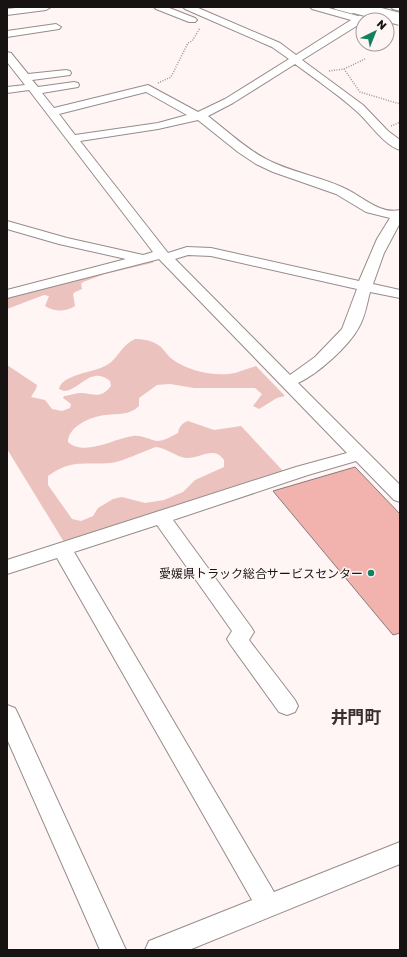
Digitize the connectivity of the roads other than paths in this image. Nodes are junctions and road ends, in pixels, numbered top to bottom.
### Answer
1 (46, 7) edge
2 (159, 7) edge
3 (188, 7) edge
4 (314, 7) edge
5 (339, 7) edge
6 (354, 7) edge
7 (376, 7) edge
8 (397, 7) edge
9 (400, 8) edge
10 (7, 12) edge
11 (218, 19) junction
12 (398, 19) edge
13 (192, 20) dead end
14 (56, 27) dead end
15 (7, 34) edge
16 (269, 41) junction
17 (305, 53) junction
18 (8, 56) edge
19 (292, 57) junction
20 (66, 73) dead end
21 (30, 85) junction
22 (74, 85) dead end
23 (7, 90) edge
24 (52, 112) junction
25 (199, 116) junction
26 (72, 139) junction
27 (400, 146) edge
28 (399, 216) edge
29 (7, 225) edge
30 (164, 256) junction
31 (143, 259) junction
32 (365, 287) junction
33 (7, 294) edge
34 (400, 294) edge
35 (288, 382) junction
36 (359, 455) junction
37 (400, 496) edge
38 (161, 517) junction
39 (62, 549) junction
40 (7, 567) edge
41 (287, 706) dead end
42 (7, 714) edge
43 (400, 853) edge
44 (268, 905) junction
45 (114, 950) edge
46 (158, 950) edge

1 - 10 street
2 - 13 street
3 - 11 street
4 - 17 street
5 - 12 main road
6 - 12 main road, bridge
7 - 12 main road
8 - 9 main road
11 - 16 street
11 - 19 street
14 - 15 street
16 - 17 street
16 - 19 street
17 - 19 street
18 - 21 street
19 - 25 street
19 - 27 street
20 - 21 street
21 - 22 street
21 - 23 street
21 - 24 street
24 - 25 street
24 - 26 street
25 - 26 street
25 - 28 street
26 - 30 street
28 - 32 street
29 - 31 street
30 - 31 street
30 - 32 street
30 - 35 street
31 - 33 street
32 - 34 street
32 - 35 street
35 - 36 street
36 - 37 street
36 - 38 street
38 - 39 street
38 - 41 street
39 - 40 street
39 - 44 street
42 - 45 street
43 - 44 street
44 - 46 street

